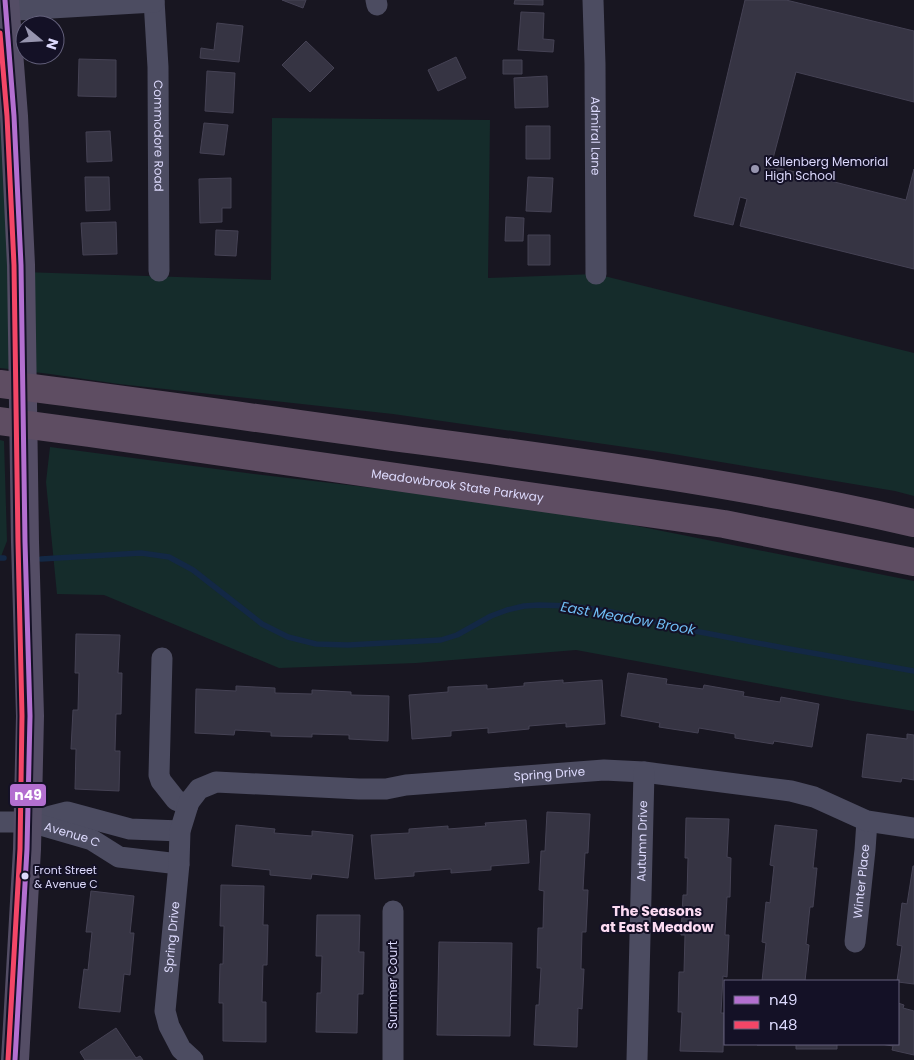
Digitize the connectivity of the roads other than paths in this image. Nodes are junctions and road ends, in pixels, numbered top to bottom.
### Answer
1 (593, 0) edge
2 (154, 1) edge
3 (3, 7) edge
4 (159, 272) dead end
5 (596, 274) dead end
6 (0, 384) edge
7 (0, 421) edge
8 (914, 523) edge
9 (914, 562) edge
10 (162, 658) dead end
11 (644, 772) junction
12 (188, 805) junction
13 (867, 821) junction
14 (0, 822) edge
15 (28, 822) junction
16 (914, 828) edge
17 (180, 831) junction
18 (179, 864) junction
19 (393, 911) dead end
20 (855, 942) dead end
21 (15, 1060) edge
22 (193, 1060) edge
23 (393, 1060) edge
24 (637, 1060) edge

1 - 5 street, Admiral Lane
2 - 3 street
2 - 4 street, Commodore Road
3 - 15 main road
6 - 8 highway
7 - 9 highway, Meadowbrook State Parkway
10 - 12 street
11 - 12 street, Spring Drive
11 - 13 street, Spring Drive
11 - 24 street, Autumn Drive
12 - 17 street, Spring Drive
13 - 16 street, Spring Drive
13 - 20 street, Winter Place
14 - 15 street
15 - 17 street, Avenue C
15 - 18 street, Avenue C
15 - 21 main road
17 - 18 street, Spring Drive
18 - 22 street, Spring Drive
19 - 23 street, Summer Court

